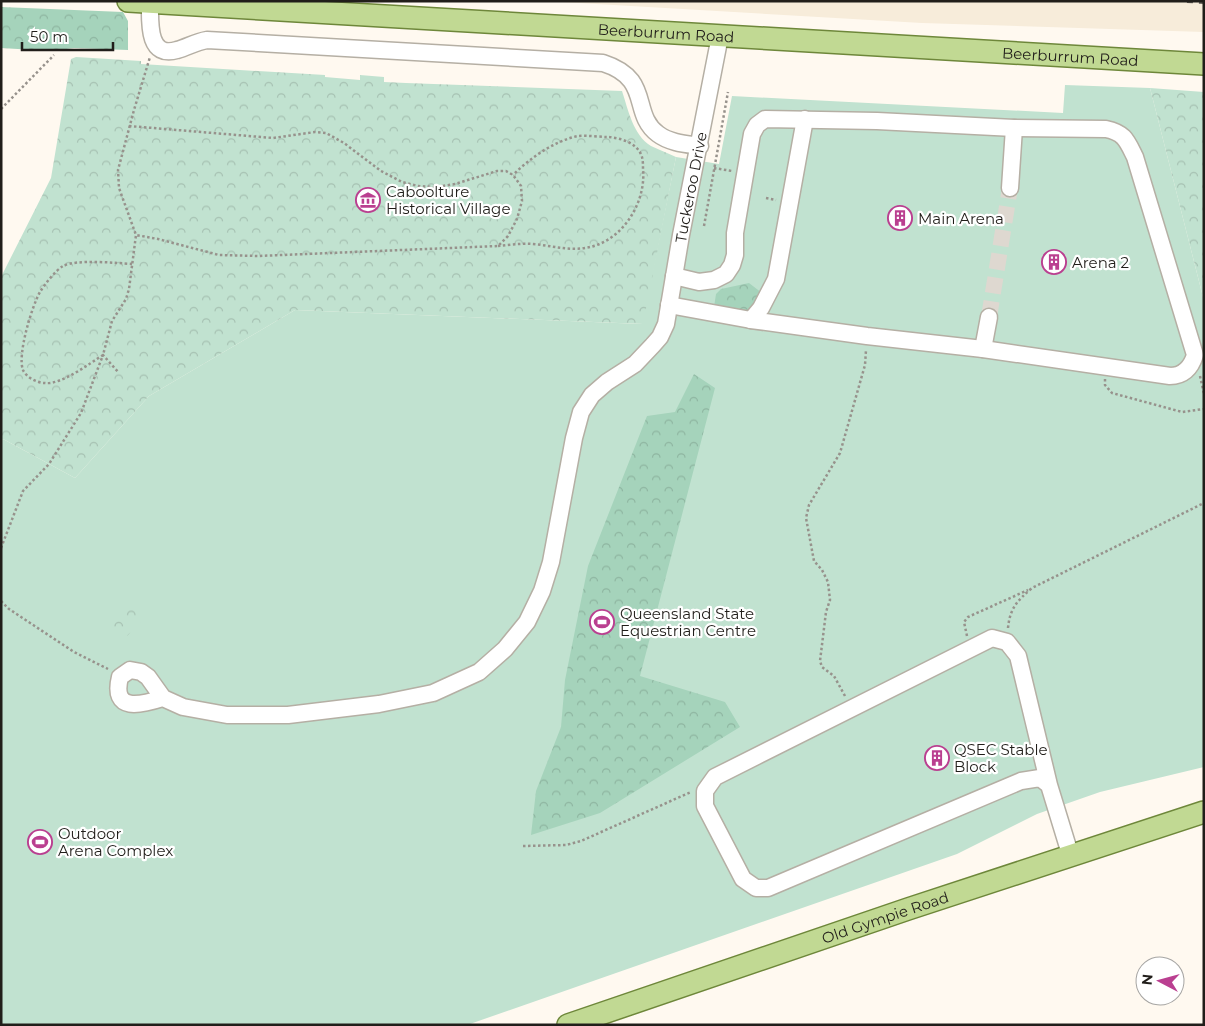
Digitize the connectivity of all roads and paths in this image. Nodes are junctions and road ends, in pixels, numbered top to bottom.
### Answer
1 (128, 1) edge
2 (150, 2) junction
3 (720, 36) junction
4 (155, 44) junction
5 (54, 55) dead end
6 (1204, 64) edge
7 (728, 92) dead end
8 (1, 109) edge
9 (805, 119) junction
10 (129, 126) junction
11 (1014, 128) junction
12 (700, 146) junction
13 (513, 175) junction
14 (1010, 188) tunnel mouth
15 (704, 226) dead end
16 (136, 235) junction
17 (498, 246) junction
18 (132, 264) junction
19 (674, 276) junction
20 (669, 305) junction
21 (989, 318) tunnel mouth
22 (751, 320) junction
23 (867, 336) junction
24 (983, 349) junction
25 (103, 355) junction
26 (1107, 368) junction
27 (119, 373) dead end
28 (1204, 409) edge
29 (1204, 503) edge
30 (1, 548) edge
31 (1032, 588) junction
32 (1, 601) edge
33 (1007, 642) junction
34 (972, 648) junction
35 (120, 677) junction
36 (163, 698) junction
37 (852, 709) junction
38 (1048, 784) junction
39 (705, 791) junction
40 (1204, 812) edge
41 (523, 846) dead end
42 (1070, 857) junction
43 (568, 1025) edge

1 - 2 main road, Beerburrum Road
2 - 3 main road, Beerburrum Road
2 - 4 street
3 - 6 main road, Beerburrum Road
3 - 12 street, Tuckeroo Drive
4 - 10 path
4 - 12 street
5 - 8 path
7 - 15 path
9 - 11 street
9 - 19 street
9 - 22 street
10 - 13 path
10 - 16 path
11 - 14 street
11 - 26 street
12 - 19 street, Tuckeroo Drive
13 - 17 path
13 - 17 path
16 - 17 path
16 - 18 path
18 - 25 path
18 - 25 path
19 - 20 street, Tuckeroo Drive
20 - 22 street
20 - 36 street, Tuckeroo Drive
21 - 24 street
22 - 23 street
23 - 24 street
23 - 37 path
24 - 26 street
25 - 27 path
25 - 30 path
26 - 28 path
29 - 31 path
31 - 33 path
31 - 34 path
32 - 35 path
33 - 34 street
33 - 38 street
34 - 37 street
35 - 36 street
35 - 36 street
37 - 39 street
38 - 39 street
38 - 42 street
39 - 41 path
40 - 42 main road, Old Gympie Road
42 - 43 main road, Old Gympie Road

